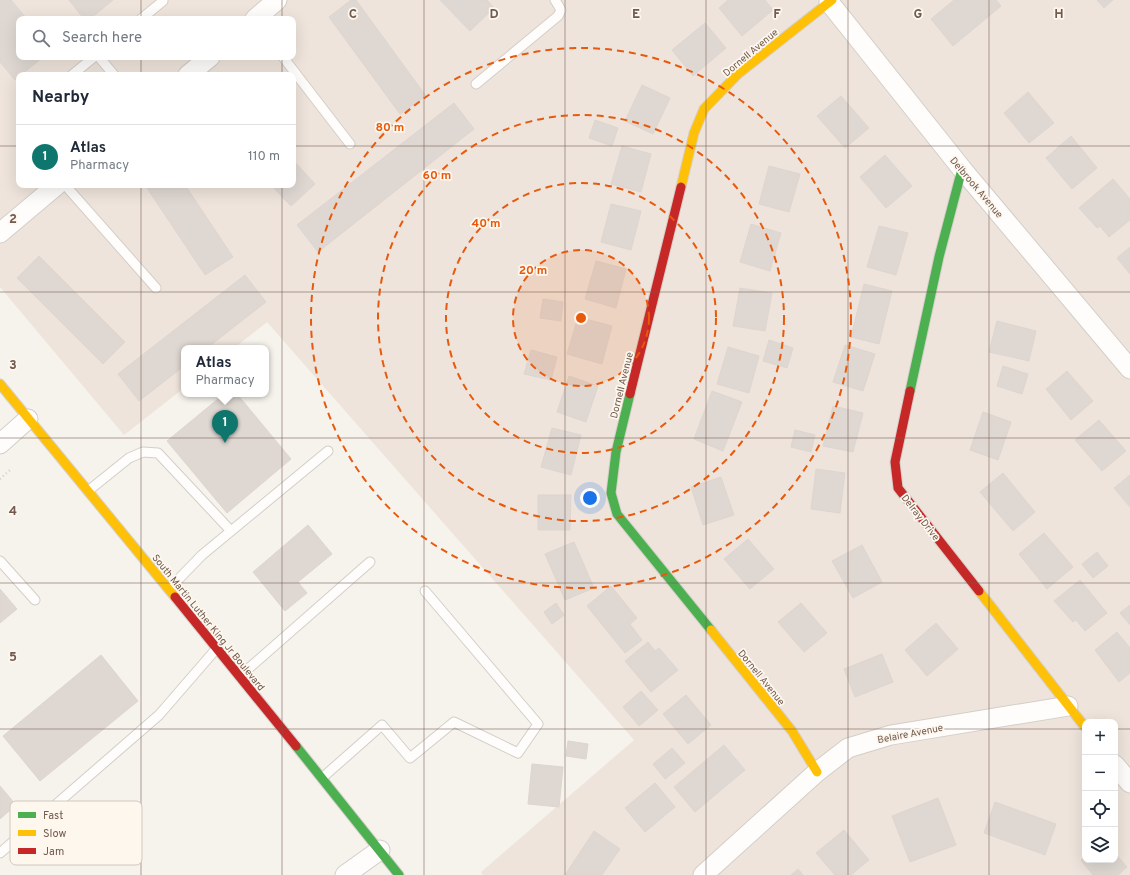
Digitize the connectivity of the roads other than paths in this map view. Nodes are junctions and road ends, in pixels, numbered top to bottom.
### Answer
1 (277, 0) edge
2 (555, 0) edge
3 (163, 1) edge
4 (831, 1) edge
5 (145, 16) edge
6 (258, 16) edge
7 (90, 60) edge
8 (102, 60) edge
9 (206, 60) edge
10 (285, 60) edge
11 (76, 72) edge
12 (112, 72) edge
13 (192, 72) edge
14 (295, 72) edge
15 (296, 74) edge
16 (476, 84) dead end
17 (350, 144) dead end
18 (962, 170) junction
19 (53, 188) edge
20 (68, 188) edge
21 (0, 233) edge
22 (156, 288) dead end
23 (1130, 369) edge
24 (0, 384) edge
25 (28, 419) junction
26 (0, 444) edge
27 (328, 451) dead end
28 (88, 492) junction
29 (231, 531) junction
30 (0, 561) edge
31 (370, 562) dead end
32 (169, 589) junction
33 (426, 591) dead end
34 (35, 600) dead end
35 (217, 648) junction
36 (240, 676) junction
37 (1068, 706) junction
38 (1082, 724) edge
39 (1118, 769) edge
40 (817, 772) junction
41 (322, 778) junction
42 (1130, 783) edge
43 (60, 801) edge
44 (10, 844) edge
45 (380, 850) junction
46 (0, 853) edge
47 (345, 875) edge
48 (399, 875) edge
49 (703, 875) edge

1 - 6 street
2 - 16 lane
3 - 5 lane
4 - 18 street, Delbrook Avenue
4 - 40 street, Dornell Avenue
7 - 11 lane
8 - 12 lane
9 - 13 street
10 - 14 lane
15 - 17 lane
18 - 23 street, Delbrook Avenue
18 - 37 street, Delray Drive
19 - 21 street
20 - 22 lane
24 - 25 street, South Martin Luther King Jr Boulevard
25 - 26 street
25 - 28 street, South Martin Luther King Jr Boulevard
27 - 29 lane
28 - 29 lane
28 - 32 street, South Martin Luther King Jr Boulevard
29 - 32 lane
30 - 34 lane
31 - 36 lane
32 - 35 street, South Martin Luther King Jr Boulevard
33 - 41 lane
35 - 36 street, South Martin Luther King Jr Boulevard
35 - 43 lane
36 - 41 street, South Martin Luther King Jr Boulevard
37 - 38 street, Delray Drive
37 - 40 street, Belaire Avenue
39 - 42 street
40 - 49 street, Belaire Avenue
41 - 45 street, South Martin Luther King Jr Boulevard
44 - 46 lane
45 - 47 street
45 - 48 street, South Martin Luther King Jr Boulevard

